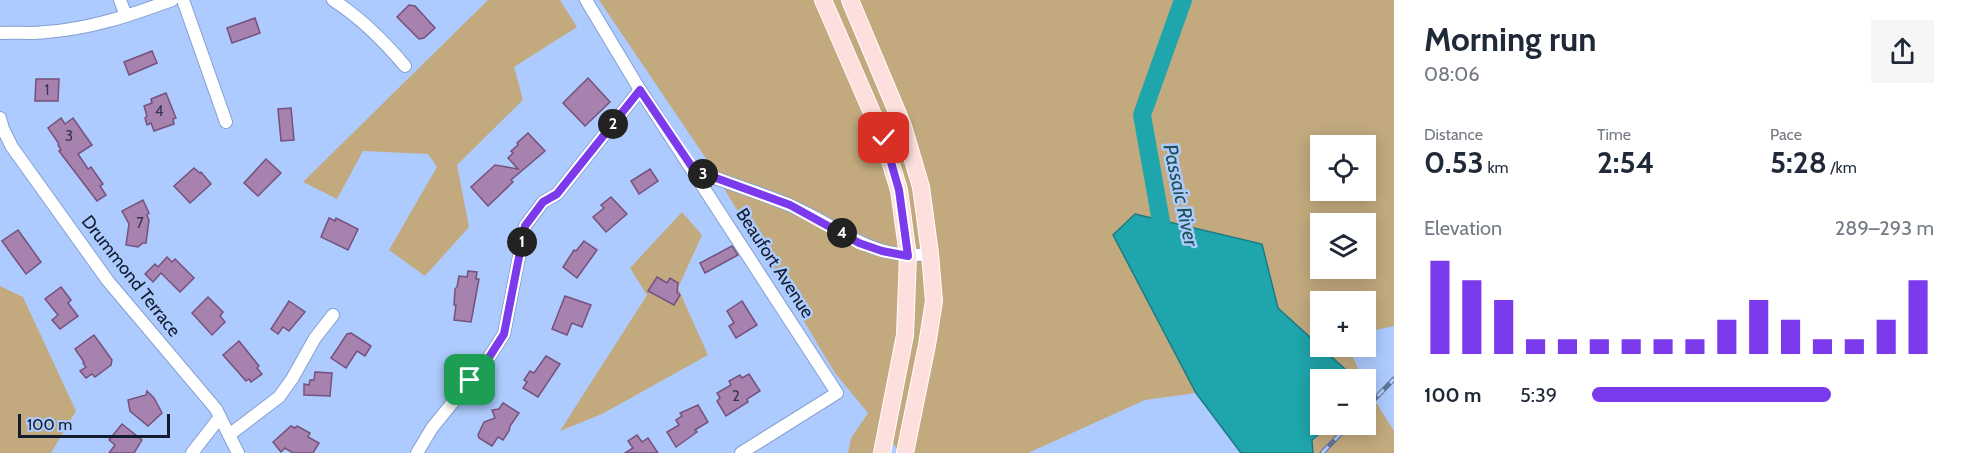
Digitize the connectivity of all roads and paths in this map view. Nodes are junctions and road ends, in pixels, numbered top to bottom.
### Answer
1 (120, 0) edge
2 (171, 0) edge
3 (183, 0) edge
4 (333, 0) edge
5 (586, 0) edge
6 (823, 0) edge
7 (850, 0) edge
8 (126, 16) junction
9 (0, 33) edge
10 (405, 66) dead end
11 (640, 90) junction
12 (0, 118) edge
13 (226, 122) dead end
14 (694, 170) junction
15 (930, 254) junction
16 (908, 256) junction
17 (333, 315) dead end
18 (220, 417) junction
19 (229, 435) junction
20 (192, 453) edge
21 (238, 453) edge
22 (417, 453) edge
23 (741, 453) edge
24 (882, 453) edge
25 (905, 453) edge

1 - 8 street
2 - 8 street
3 - 13 street
4 - 10 street
5 - 11 street, Beaufort Avenue
6 - 16 main road
7 - 15 main road
8 - 9 street
11 - 14 street, Beaufort Avenue
11 - 22 street
12 - 18 street, Drummond Terrace
14 - 16 street
14 - 23 street, Beaufort Avenue
15 - 16 street
15 - 25 main road
16 - 24 main road
17 - 19 street
18 - 19 street, Drummond Terrace
18 - 20 street
19 - 21 street, Drummond Terrace

